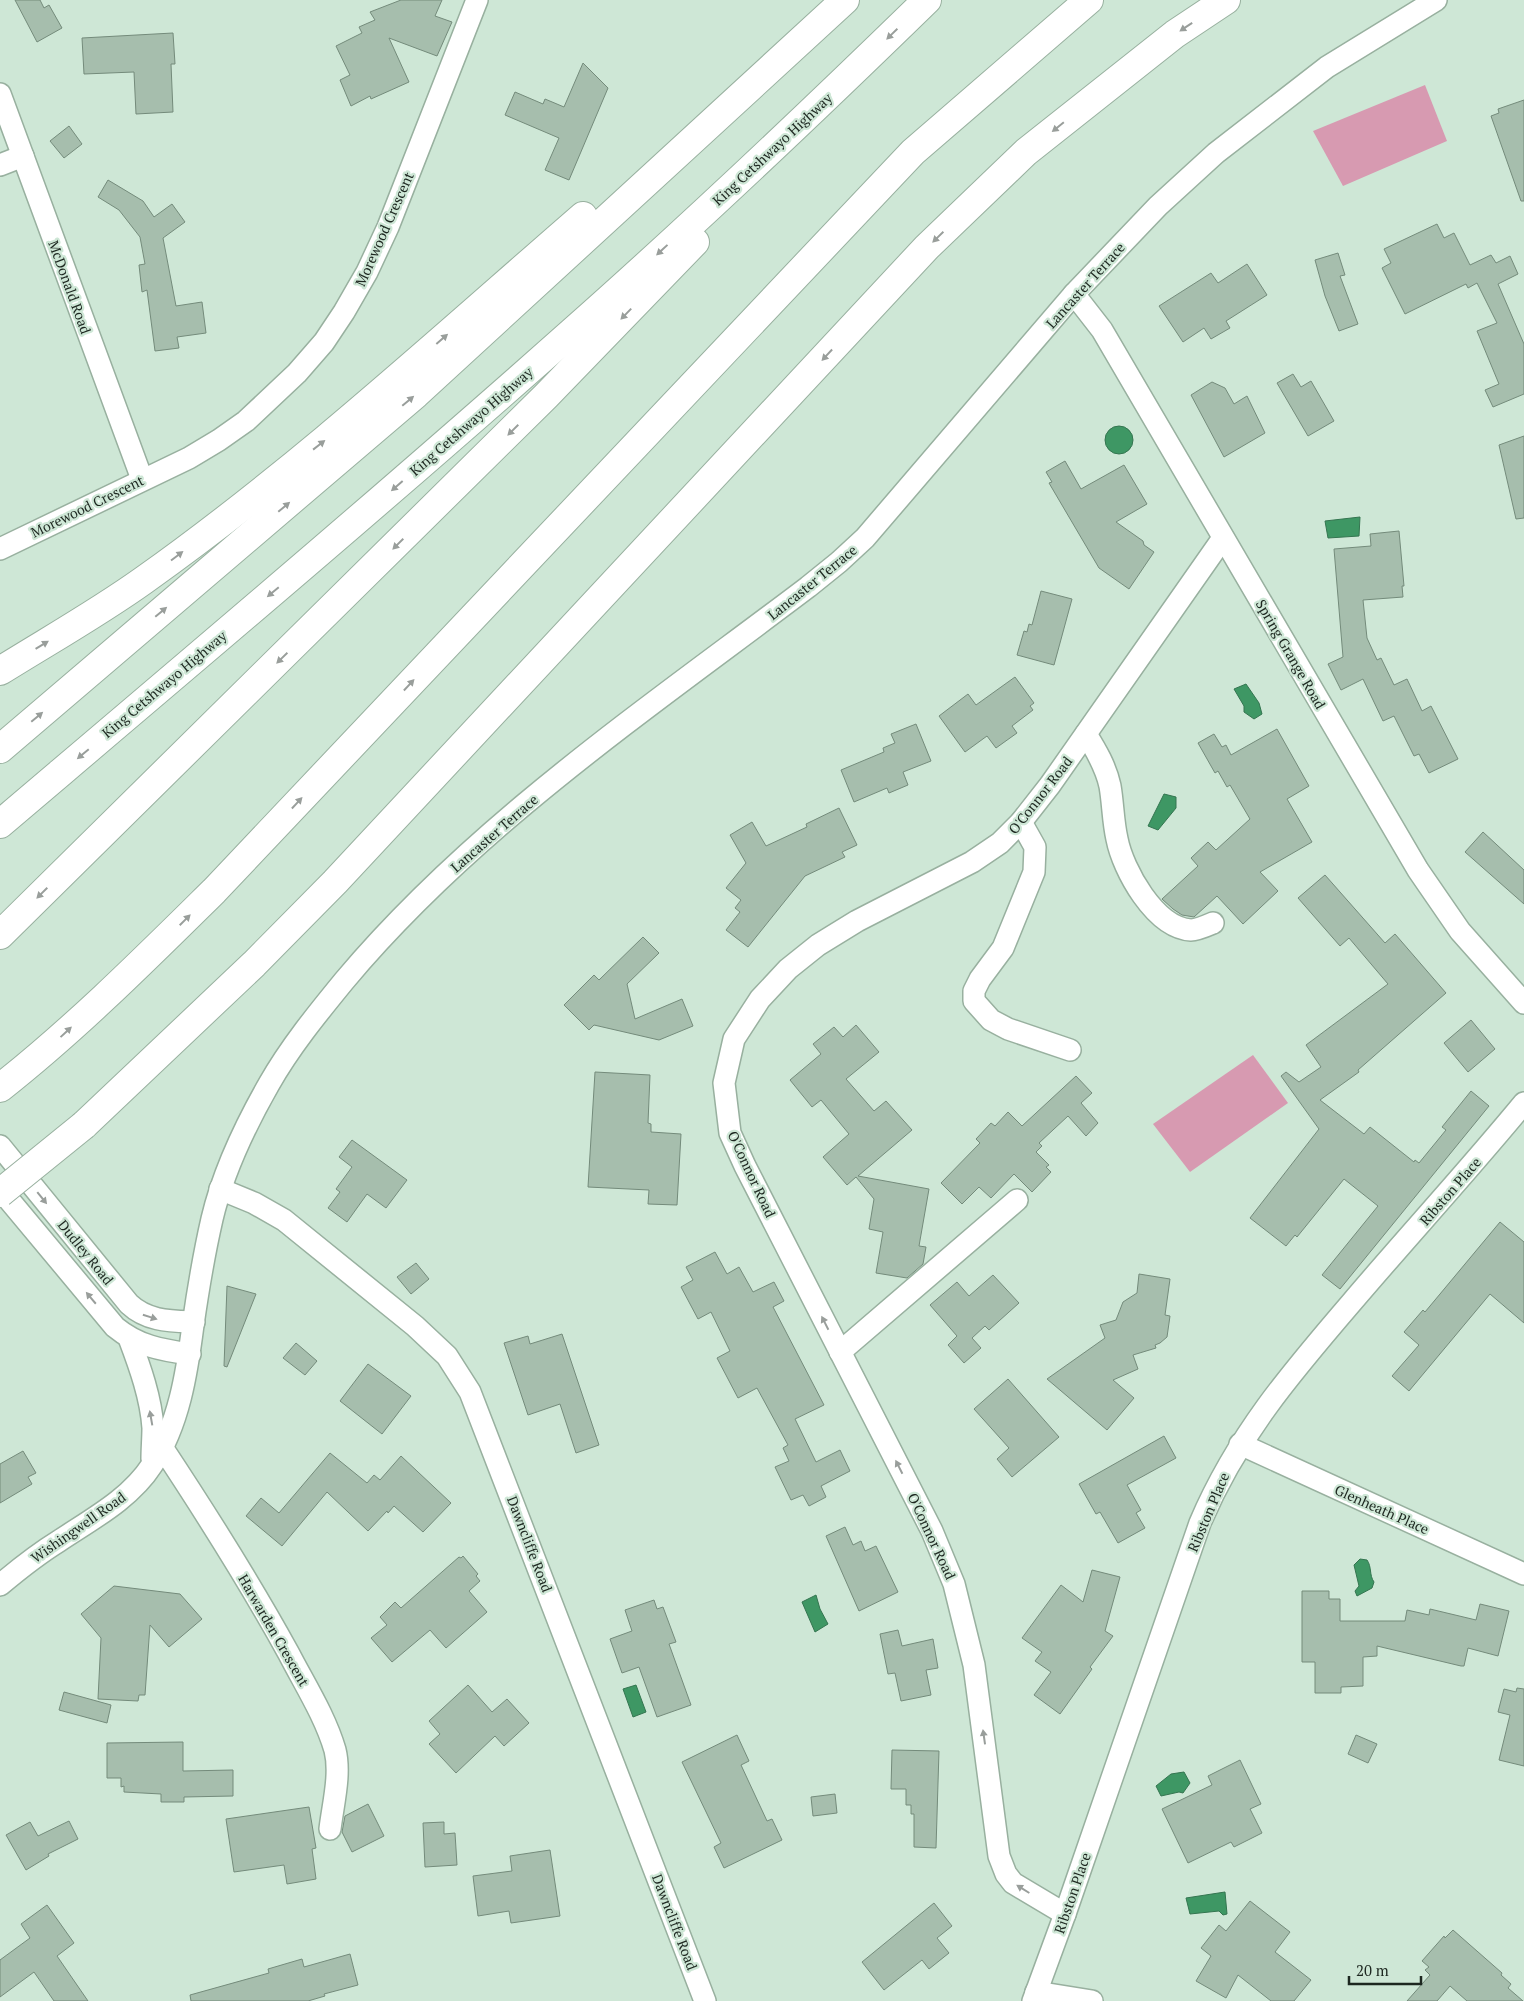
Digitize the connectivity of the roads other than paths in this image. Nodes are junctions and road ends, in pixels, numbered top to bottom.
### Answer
1 (477, 0) edge
2 (829, 0) edge
3 (846, 0) edge
4 (928, 0) edge
5 (1089, 0) edge
6 (1226, 0) edge
7 (1436, 0) edge
8 (0, 94) edge
9 (801, 122) junction
10 (23, 156) junction
11 (0, 165) edge
12 (1074, 294) junction
13 (142, 479) junction
14 (1223, 538) junction
15 (0, 549) edge
16 (0, 671) edge
17 (1086, 734) junction
18 (0, 749) edge
19 (1021, 822) junction
20 (0, 824) edge
21 (1213, 923) dead end
22 (0, 935) edge
23 (1524, 1003) edge
24 (1070, 1050) dead end
25 (0, 1088) edge
26 (1524, 1104) edge
27 (0, 1146) edge
28 (0, 1189) edge
29 (220, 1189) junction
30 (0, 1193) edge
31 (1017, 1200) dead end
32 (194, 1322) junction
33 (129, 1338) junction
34 (840, 1352) junction
35 (190, 1354) junction
36 (1240, 1444) junction
37 (162, 1447) junction
38 (152, 1467) junction
39 (1524, 1574) edge
40 (0, 1585) edge
41 (330, 1829) dead end
42 (1065, 1914) junction
43 (1034, 1996) edge
44 (705, 2001) edge
45 (1092, 2001) edge

1 - 13 street, Morewood Crescent
16 -> 2 highway
18 -> 3 highway
4 -> 9 highway, King Cetshwayo Highway
25 -> 5 highway
6 -> 30 highway, bridge
7 - 12 street, Lancaster Terrace
8 - 10 street, McDonald Road
9 -> 20 highway, King Cetshwayo Highway
9 -> 22 highway
10 - 11 street
10 - 13 street, McDonald Road
12 - 14 street, Spring Grange Road
12 - 29 street, Lancaster Terrace
13 - 15 street, Morewood Crescent
14 - 17 street, O'Connor Road
14 - 23 street, Spring Grange Road
17 - 19 street, O'Connor Road
17 - 21 street
19 - 24 street
34 -> 19 street, O'Connor Road
26 - 36 street, Ribston Place
27 -> 32 street, Dudley Road
33 -> 28 street, Dudley Road
29 - 32 street
29 - 44 street, Dawncliffe Road
31 - 34 street
32 - 35 street, Wishingwell Road
33 - 35 street, Dudley Road
38 -> 33 street, Dudley Road
42 -> 34 street, O'Connor Road
35 - 37 street, Wishingwell Road
36 - 39 street, Glenheath Place
36 - 42 street, Ribston Place
37 - 38 street, Wishingwell Road
37 - 41 street, Harwarden Crescent
38 - 40 street, Wishingwell Road
42 - 43 street, Ribston Place
43 - 45 street

